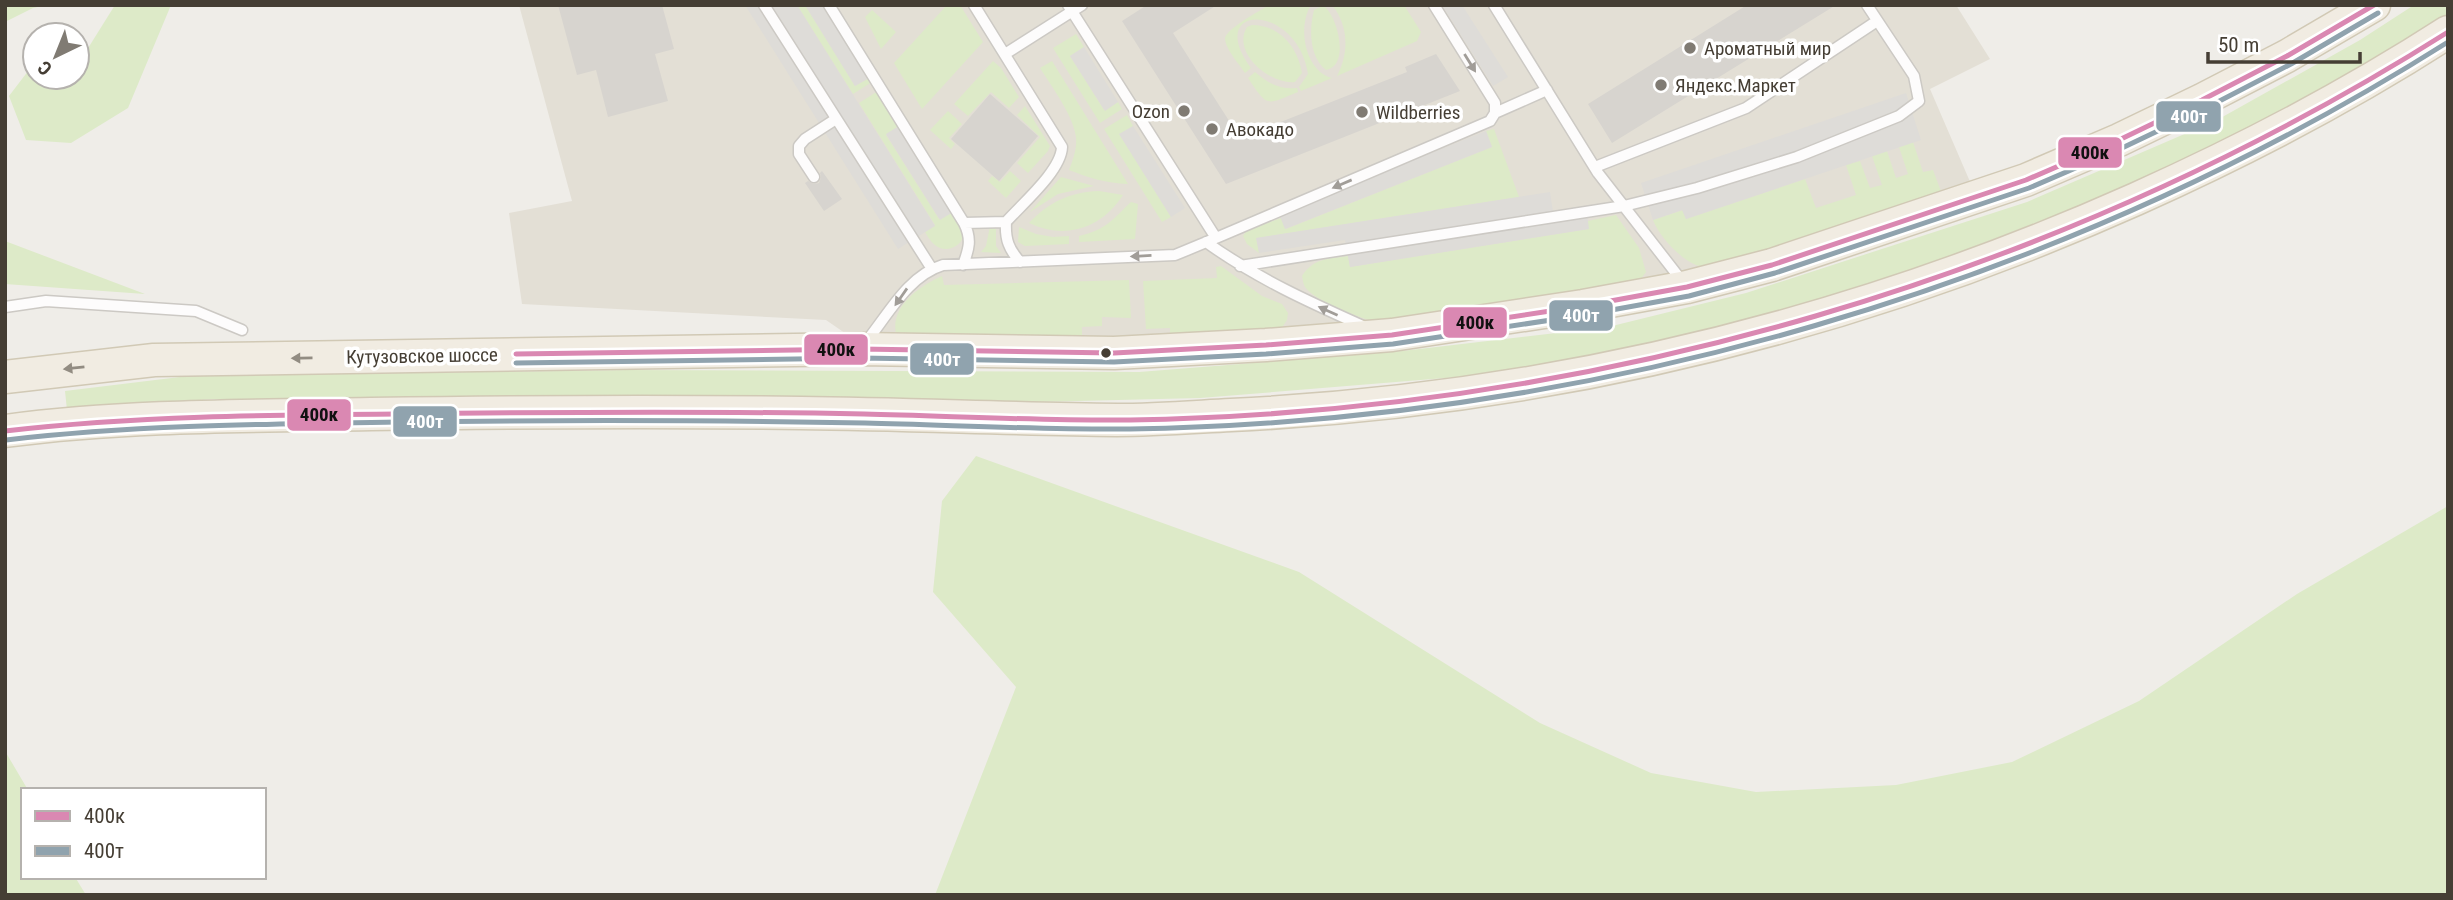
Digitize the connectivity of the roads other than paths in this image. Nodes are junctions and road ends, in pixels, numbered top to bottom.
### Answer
1 (764, 5) edge
2 (830, 5) edge
3 (974, 5) edge
4 (1082, 5) edge
5 (1434, 5) edge
6 (1493, 5) edge
7 (1867, 5) edge
8 (2374, 5) edge
9 (1070, 8) edge
10 (1877, 22) junction
11 (2448, 32) edge
12 (1005, 54) junction
13 (1547, 90) junction
14 (1495, 113) junction
15 (836, 118) junction
16 (1595, 167) junction
17 (814, 177) dead end
18 (1624, 206) junction
19 (1006, 222) junction
20 (964, 223) junction
21 (1211, 240) junction
22 (1020, 262) junction
23 (963, 265) junction
24 (1240, 266) junction
25 (932, 269) junction
26 (1687, 287) junction
27 (5, 306) edge
28 (242, 330) dead end
29 (1392, 335) junction
30 (860, 349) junction
31 (5, 377) edge
32 (5, 431) edge

1 - 15 lane
2 - 20 lane
3 - 12 lane
4 - 9 lane
5 -> 14 lane
6 - 13 lane
7 - 10 lane
8 - 26 main road, Кутузовское шоссе
9 - 12 lane
9 - 21 lane
10 - 16 lane
10 - 18 lane
11 - 32 main road
12 - 19 lane
13 - 14 lane
13 - 16 lane
14 -> 21 lane
15 - 17 lane
15 - 25 lane
16 - 18 lane
18 - 24 lane
18 - 26 lane
19 - 20 lane
19 - 22 lane
20 - 23 lane
21 -> 22 lane
21 - 24 lane
22 - 23 lane
23 - 25 lane
29 -> 24 lane
25 -> 30 lane
26 - 29 main road, Кутузовское шоссе
27 - 28 lane
29 - 30 main road, Кутузовское шоссе
30 -> 31 main road, Кутузовское шоссе

